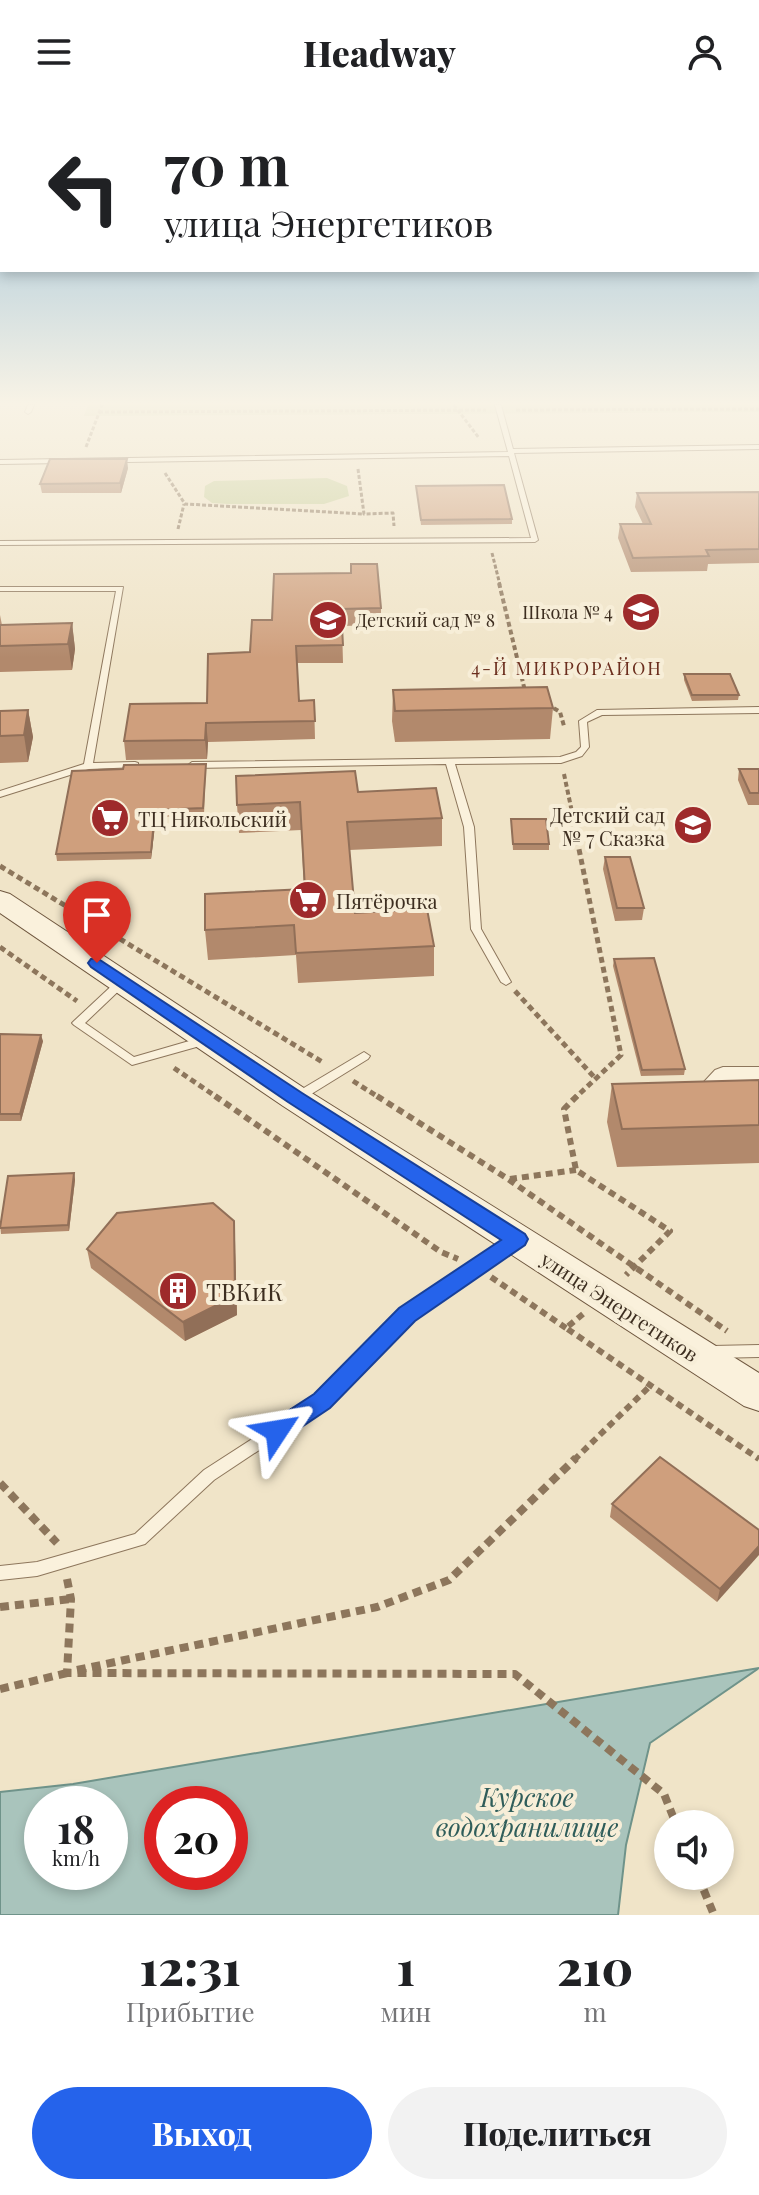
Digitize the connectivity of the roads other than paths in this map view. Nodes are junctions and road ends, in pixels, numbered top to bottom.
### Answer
1 (521, 490) edge
2 (0, 543) edge
3 (0, 589) edge
4 (759, 710) edge
5 (450, 761) junction
6 (151, 765) edge
7 (183, 765) edge
8 (88, 766) junction
9 (0, 794) edge
10 (0, 900) edge
11 (124, 980) junction
12 (506, 982) road end
13 (210, 1039) junction
14 (364, 1056) dead end
15 (759, 1075) edge
16 (295, 1098) junction
17 (759, 1103) edge
18 (518, 1239) junction
19 (758, 1351) edge
20 (692, 1352) junction
21 (759, 1394) edge
22 (0, 1573) edge

1 - 2 lane
3 - 8 lane
4 - 5 lane
5 - 7 lane
5 - 12 lane
6 - 8 lane
8 - 9 lane
10 - 11 main road, улица Энергетиков
11 - 13 main road, улица Энергетиков
11 - 13 lane
13 - 16 main road, улица Энергетиков
14 - 16 lane
15 - 17 street
16 - 18 main road, улица Энергетиков
18 - 20 main road, улица Энергетиков
18 - 22 lane
19 - 20 lane
20 - 21 main road, улица Энергетиков

